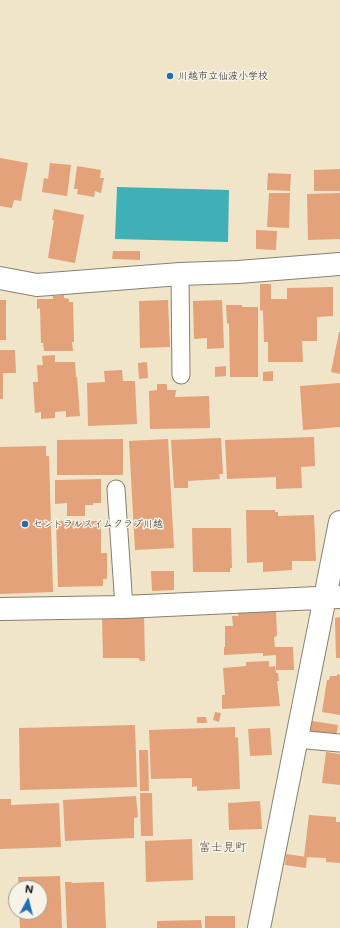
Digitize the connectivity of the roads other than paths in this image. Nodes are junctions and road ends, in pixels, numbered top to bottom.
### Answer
1 (340, 264) edge
2 (180, 274) junction
3 (0, 278) edge
4 (181, 376) dead end
5 (116, 489) dead end
6 (340, 522) edge
7 (332, 597) edge
8 (124, 607) junction
9 (0, 610) edge
10 (296, 739) junction
11 (340, 743) edge
12 (259, 928) edge

1 - 2 street
2 - 3 street
2 - 4 lane
5 - 8 lane
6 - 7 street
7 - 8 street
7 - 10 street
8 - 9 street
10 - 11 lane
10 - 12 street

